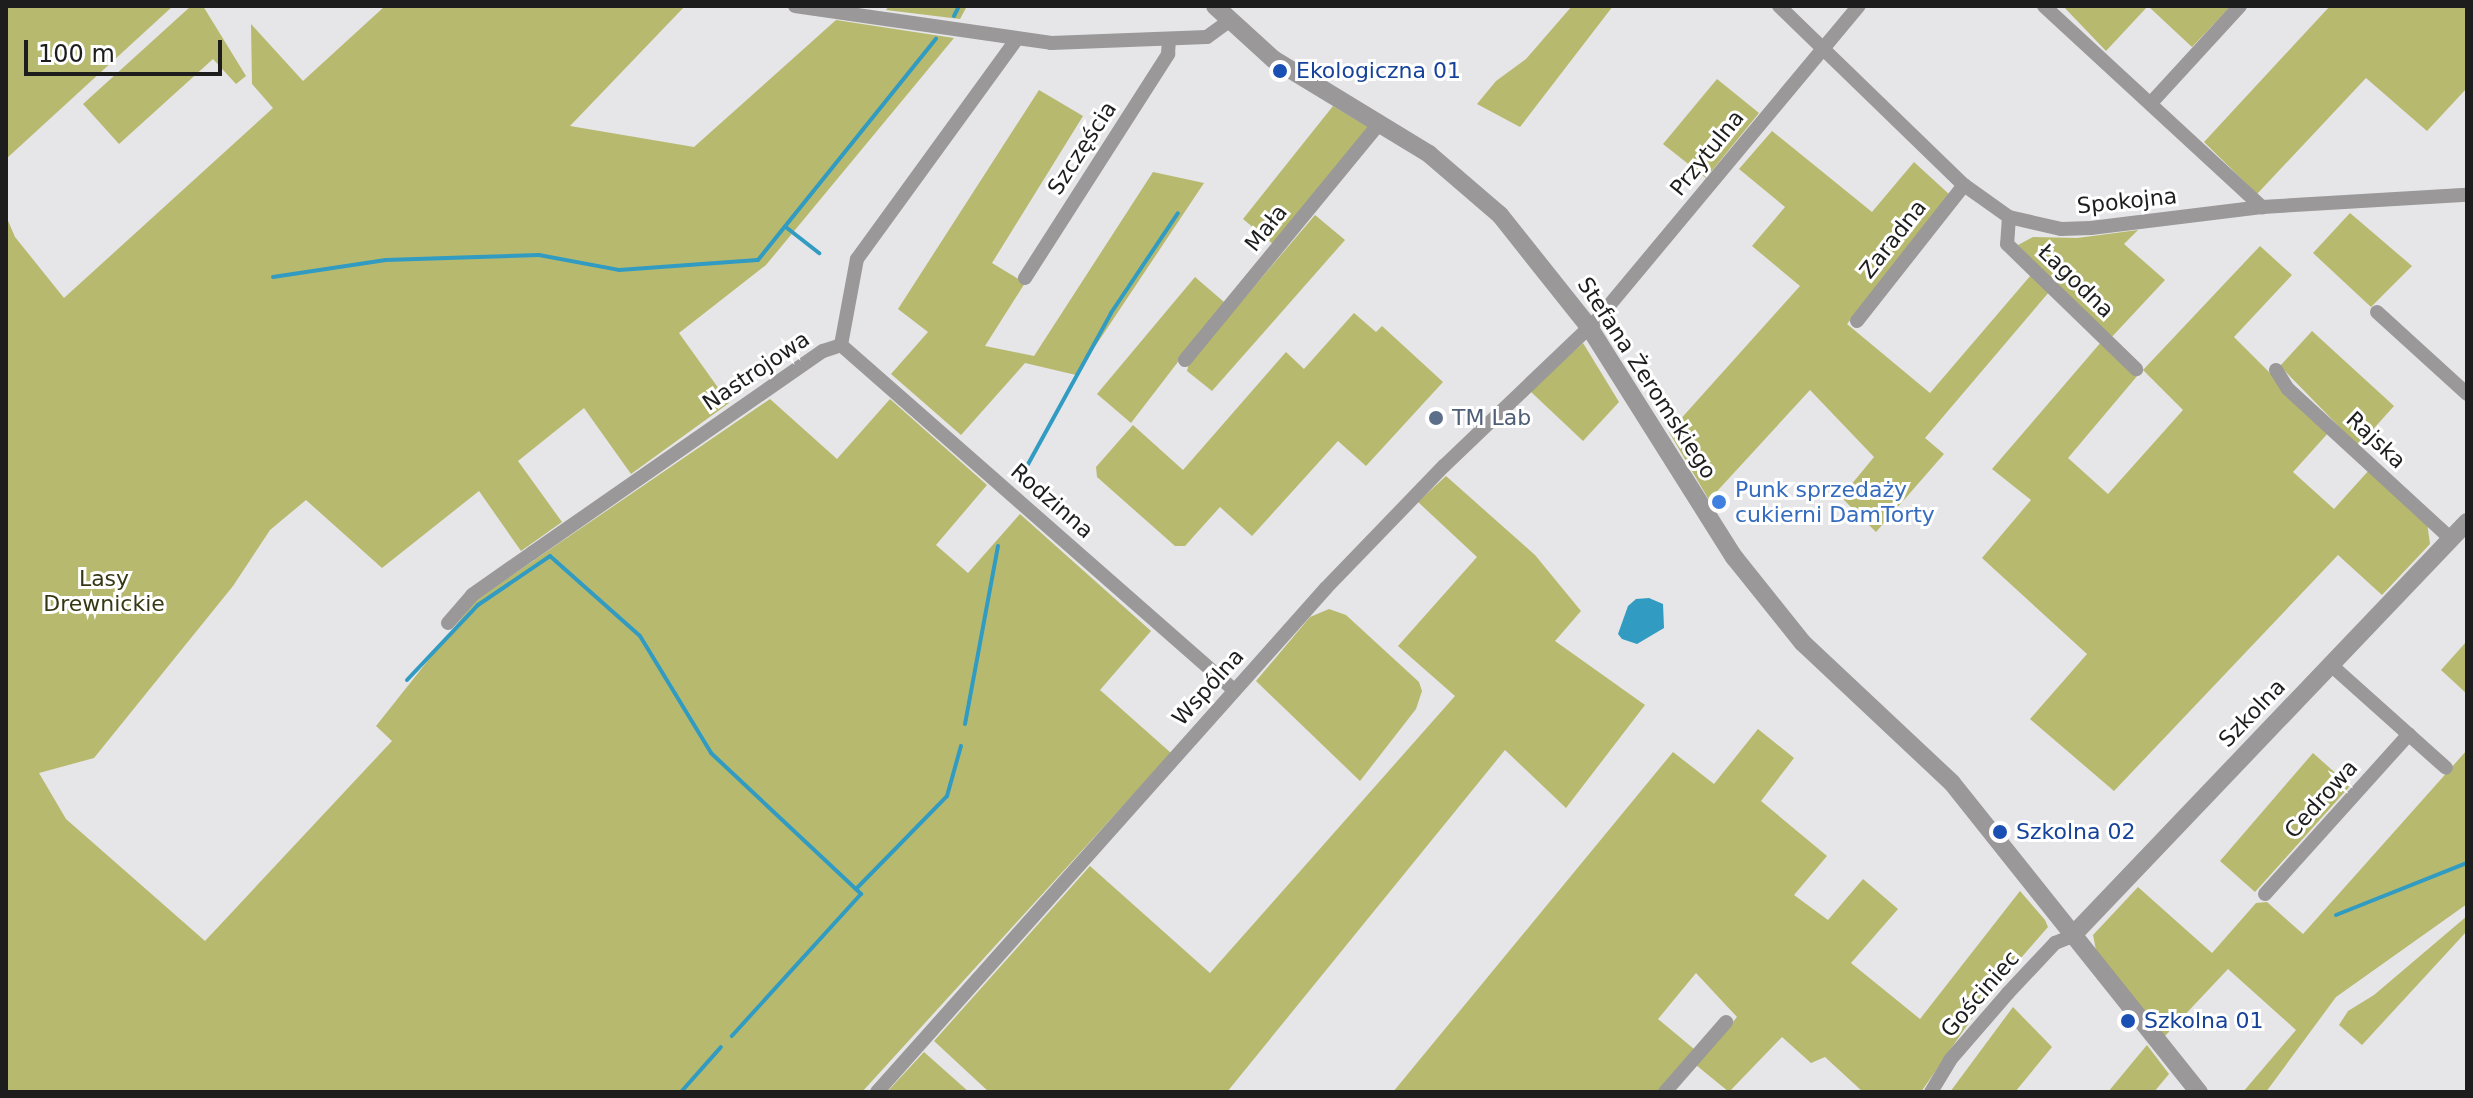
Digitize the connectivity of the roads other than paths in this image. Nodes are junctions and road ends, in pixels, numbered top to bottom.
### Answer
1 (795, 6) edge
2 (1215, 6) edge
3 (1779, 6) edge
4 (1859, 6) edge
5 (2044, 6) edge
6 (2240, 6) edge
7 (1229, 21) junction
8 (1017, 39) junction
9 (1169, 40) junction
10 (1823, 46) junction
11 (2151, 103) junction
12 (1380, 123) junction
13 (1964, 185) junction
14 (2467, 195) edge
15 (2262, 207) junction
16 (2009, 217) junction
17 (1025, 278) dead end
18 (2377, 312) dead end
19 (1857, 321) dead end
20 (1589, 327) junction
21 (841, 345) junction
22 (1185, 360) dead end
23 (2136, 369) dead end
24 (2276, 370) dead end
25 (2467, 394) edge
26 (2467, 522) edge
27 (2451, 539) junction
28 (448, 623) dead end
29 (2331, 665) junction
30 (1234, 690) junction
31 (2409, 734) junction
32 (2446, 768) dead end
33 (2265, 894) dead end
34 (2072, 936) junction
35 (1726, 1022) dead end
36 (877, 1092) edge
37 (1665, 1092) edge
38 (1931, 1092) edge
39 (2199, 1092) edge

1 - 8 street
2 - 7 street, Stefana Żeromskiego
3 - 10 street, Spokojna
4 - 10 street, Przytulna
5 - 11 street
6 - 11 street
7 - 9 street
7 - 12 street, Stefana Żeromskiego
8 - 9 street
8 - 21 street, Nastrojowa
9 - 17 street, Szczęścia
10 - 13 street, Spokojna
10 - 20 street, Przytulna
11 - 15 street
12 - 20 street, Stefana Żeromskiego
12 - 22 street, Mała
13 - 16 street, Spokojna
13 - 19 street, Zaradna
14 - 15 street, Spokojna
15 - 16 street, Spokojna
16 - 23 street, Łagodna
18 - 25 street
20 - 30 street, Wspólna
20 - 34 street, Stefana Żeromskiego
21 - 28 street, Nastrojowa
21 - 30 street, Rodzinna
24 - 27 street, Rajska
26 - 27 street, Szkolna
27 - 29 street, Szkolna
29 - 31 street
29 - 34 street, Szkolna
30 - 36 street, Wspólna
31 - 32 street
31 - 33 street, Cedrowa
34 - 38 street, Gościniec
34 - 39 street, Stefana Żeromskiego
35 - 37 street

